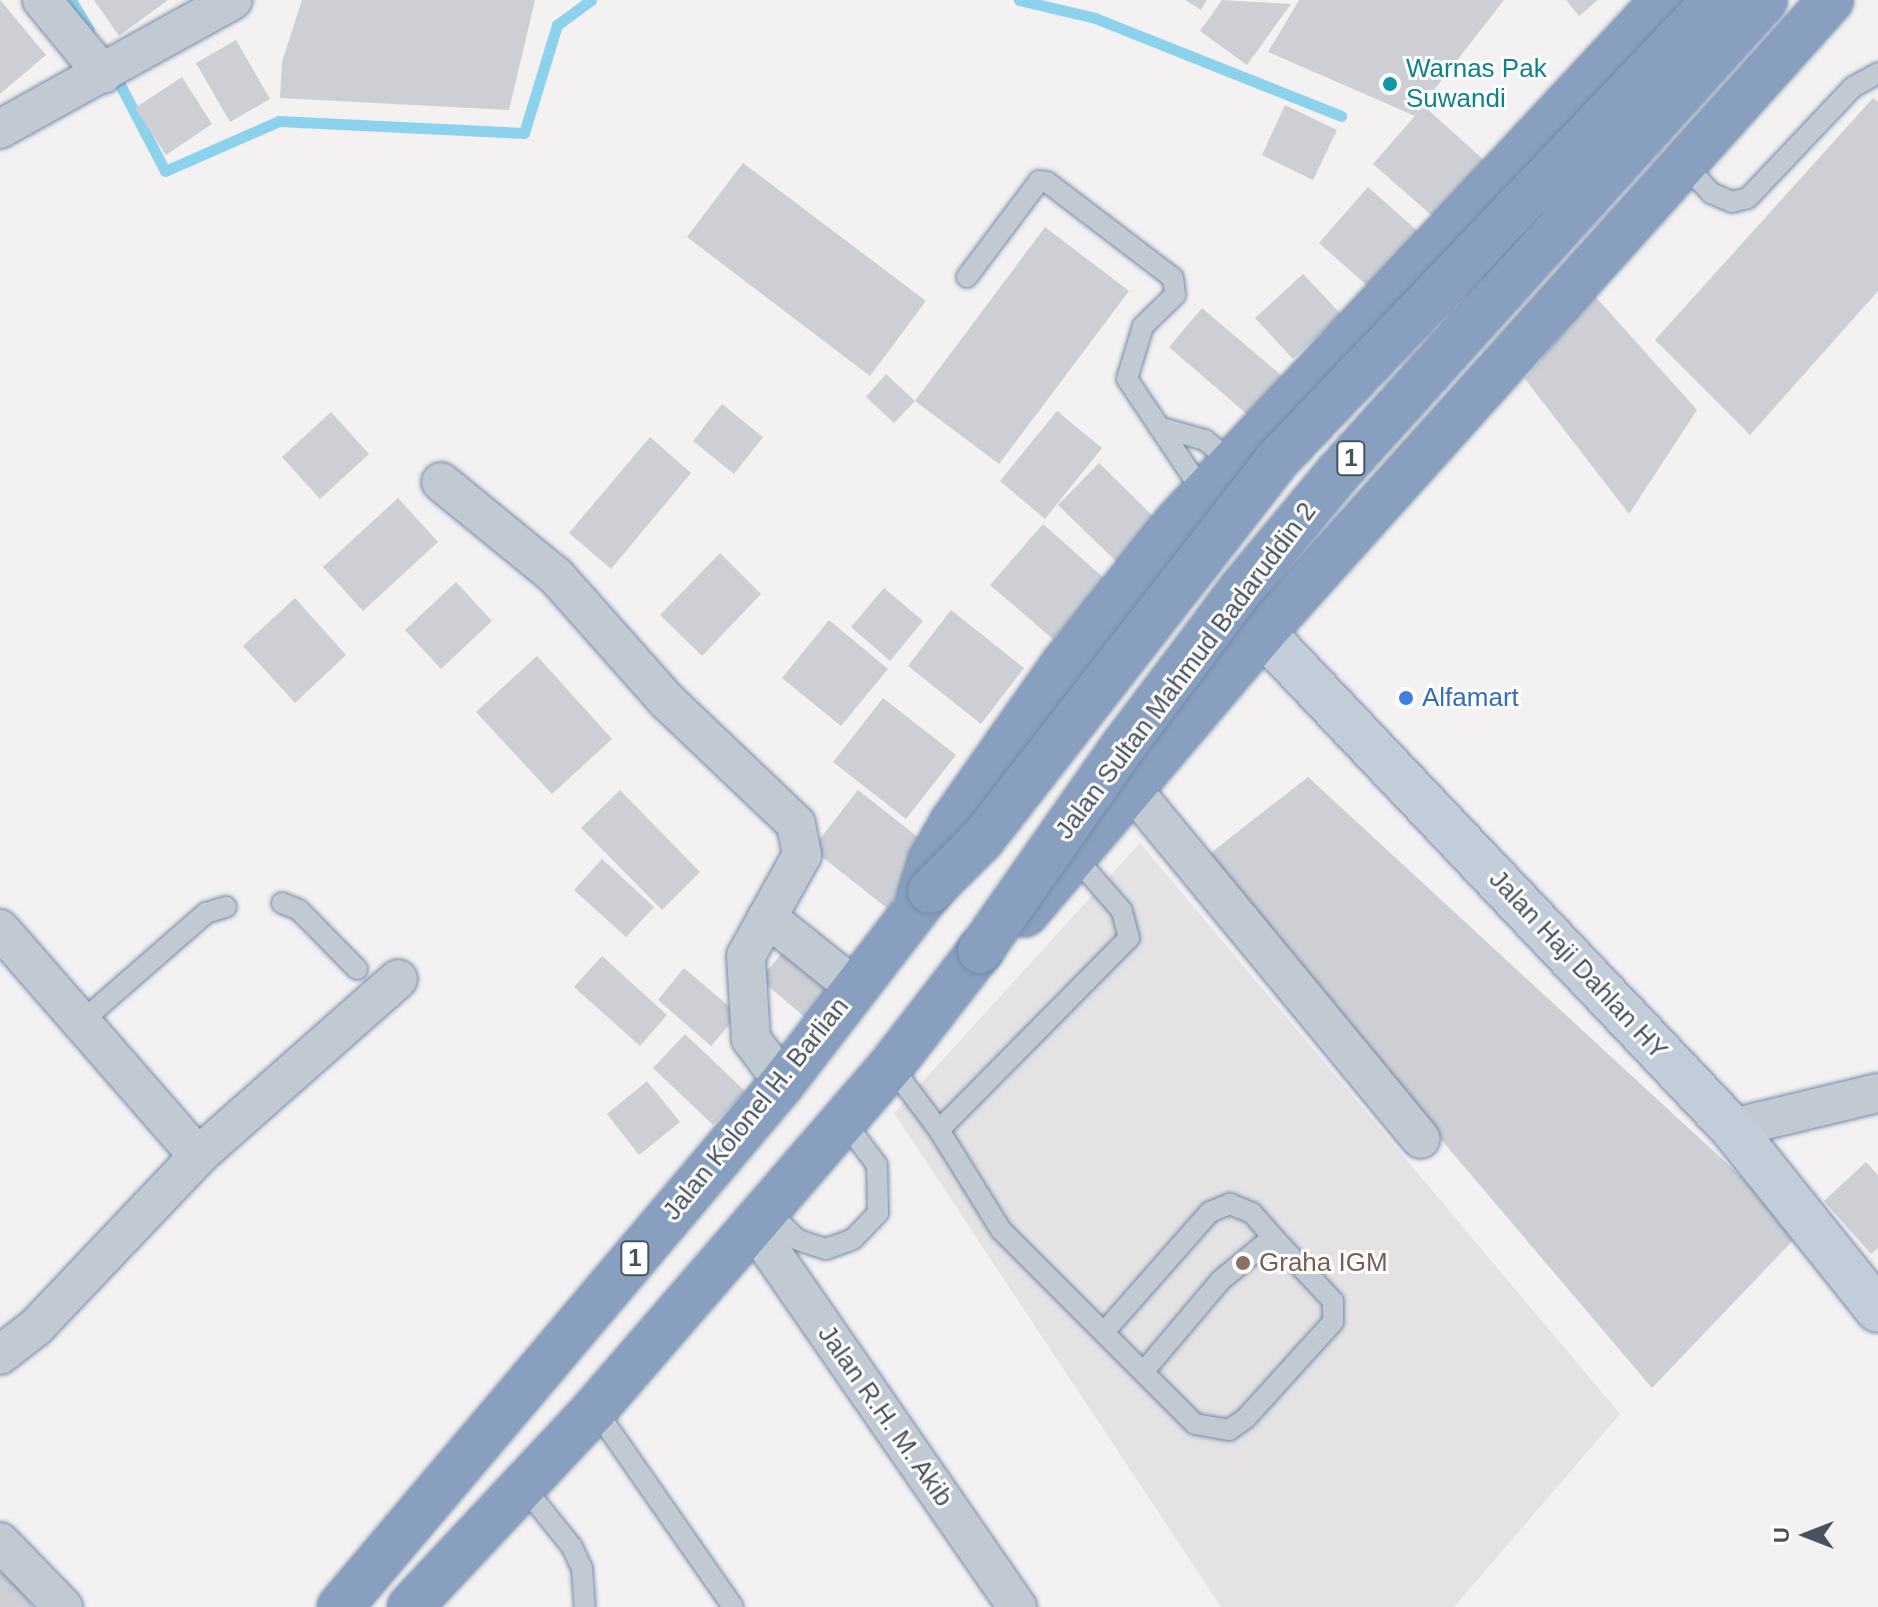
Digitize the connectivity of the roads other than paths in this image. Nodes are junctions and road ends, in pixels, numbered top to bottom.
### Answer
1 (42, 0) edge
2 (233, 0) edge
3 (1664, 0) edge
4 (1714, 0) edge
5 (1765, 0) edge
6 (1831, 0) edge
7 (1768, 66) junction
8 (109, 70) junction
9 (1878, 73) edge
10 (0, 129) edge
11 (1683, 162) junction
12 (967, 277) dead end
13 (1159, 427) junction
14 (1217, 476) junction
15 (441, 482) dead end
16 (1263, 633) junction
17 (1133, 790) junction
18 (1075, 857) junction
19 (925, 895) junction
20 (282, 903) dead end
21 (226, 907) dead end
22 (767, 917) junction
23 (0, 929) edge
24 (978, 956) junction
25 (357, 969) dead end
26 (398, 979) dead end
27 (854, 987) junction
28 (81, 1022) junction
29 (891, 1066) junction
30 (783, 1082) junction
31 (1878, 1093) edge
32 (843, 1120) junction
33 (1732, 1128) junction
34 (939, 1130) junction
35 (1421, 1139) dead end
36 (198, 1156) junction
37 (759, 1217) junction
38 (1273, 1237) junction
39 (1878, 1310) edge
40 (1105, 1331) junction
41 (0, 1355) edge
42 (1145, 1370) junction
43 (595, 1409) junction
44 (523, 1486) junction
45 (0, 1542) edge
46 (63, 1607) edge
47 (340, 1607) edge
48 (410, 1607) edge
49 (585, 1607) edge
50 (733, 1607) edge
51 (1017, 1607) edge

1 - 8 street
2 - 8 street
3 - 14 highway, 1
4 - 7 highway
4 - 19 highway, 1, bridge
5 - 24 highway, Jalan Sultan Mahmud Badaruddin 2 / 1, bridge
6 - 7 highway, 1
7 - 11 highway, 1
8 - 10 street
9 - 11 lane
11 - 16 highway, 1
12 - 13 lane
13 - 14 lane
13 - 14 lane
14 - 19 highway, 1
15 - 22 street
16 - 17 highway, 1
16 - 33 street, Jalan Haji Dahlan HY
17 - 18 highway, 1
17 - 35 street
18 - 24 highway, 1
18 - 34 lane
19 - 27 highway, Jalan Kolonel H. Barlian / 1
20 - 25 lane
21 - 28 lane
22 - 27 street
22 - 30 street
23 - 28 street
24 - 29 highway, 1
26 - 36 street
27 - 30 highway, Jalan Kolonel H. Barlian / 1
28 - 36 street
29 - 32 highway, 1
29 - 34 lane
30 - 47 highway, Jalan Kolonel H. Barlian / 1
31 - 33 street
32 - 37 highway, 1
32 - 37 lane
33 - 39 street, Jalan Haji Dahlan HY
34 - 40 lane
36 - 41 street
37 - 43 highway, 1
37 - 51 street, Jalan R.H. M. Akib
38 - 40 lane
38 - 42 lane
38 - 42 lane
40 - 42 lane
43 - 44 highway, 1
43 - 50 lane
44 - 48 highway, 1
44 - 49 lane
45 - 46 street

